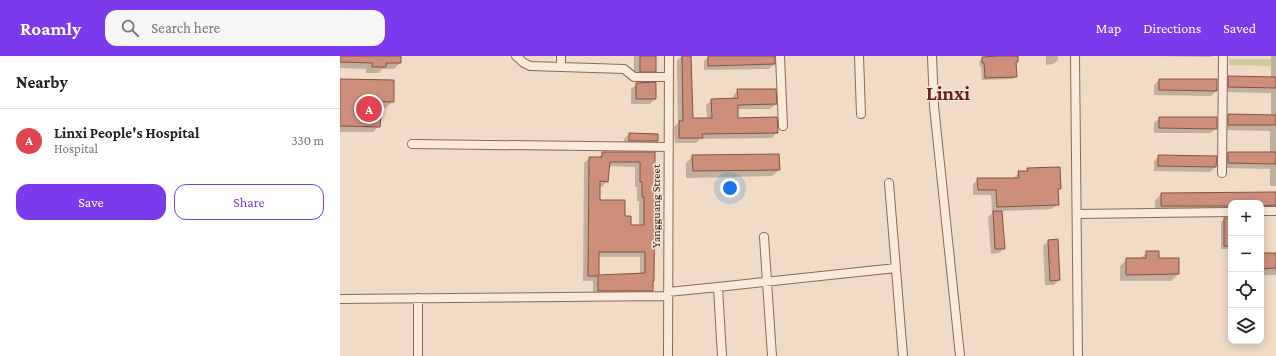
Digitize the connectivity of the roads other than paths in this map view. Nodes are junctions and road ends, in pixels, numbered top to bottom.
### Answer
1 (516, 56) edge
2 (561, 56) edge
3 (669, 56) edge
4 (780, 56) edge
5 (859, 56) edge
6 (932, 56) edge
7 (1075, 56) edge
8 (1223, 56) edge
9 (561, 67) junction
10 (669, 77) junction
11 (861, 114) dead end
12 (783, 126) dead end
13 (412, 144) dead end
14 (669, 147) junction
15 (1222, 173) dead end
16 (889, 183) dead end
17 (1276, 211) edge
18 (1228, 212) edge
19 (1264, 212) edge
20 (1077, 214) junction
21 (764, 237) dead end
22 (896, 268) junction
23 (766, 282) junction
24 (718, 287) junction
25 (668, 294) junction
26 (418, 298) junction
27 (340, 299) edge
28 (418, 356) edge
29 (668, 356) edge
30 (722, 356) edge
31 (772, 356) edge
32 (903, 356) edge
33 (960, 356) edge
34 (1078, 356) edge

1 - 9 street
2 - 9 street
3 - 10 street, Yangguang Street
4 - 12 street
5 - 11 street
6 - 33 street
7 - 20 street
8 - 15 street
9 - 10 street
10 - 14 street, Yangguang Street
13 - 14 street
14 - 25 street, Yangguang Street
16 - 22 street
17 - 19 street
18 - 20 street
20 - 34 street
21 - 23 street
22 - 23 street
22 - 32 street
23 - 24 street
23 - 31 street
24 - 25 street
24 - 30 street
25 - 26 street
25 - 29 street, Yangguang Street
26 - 27 street
26 - 28 street

